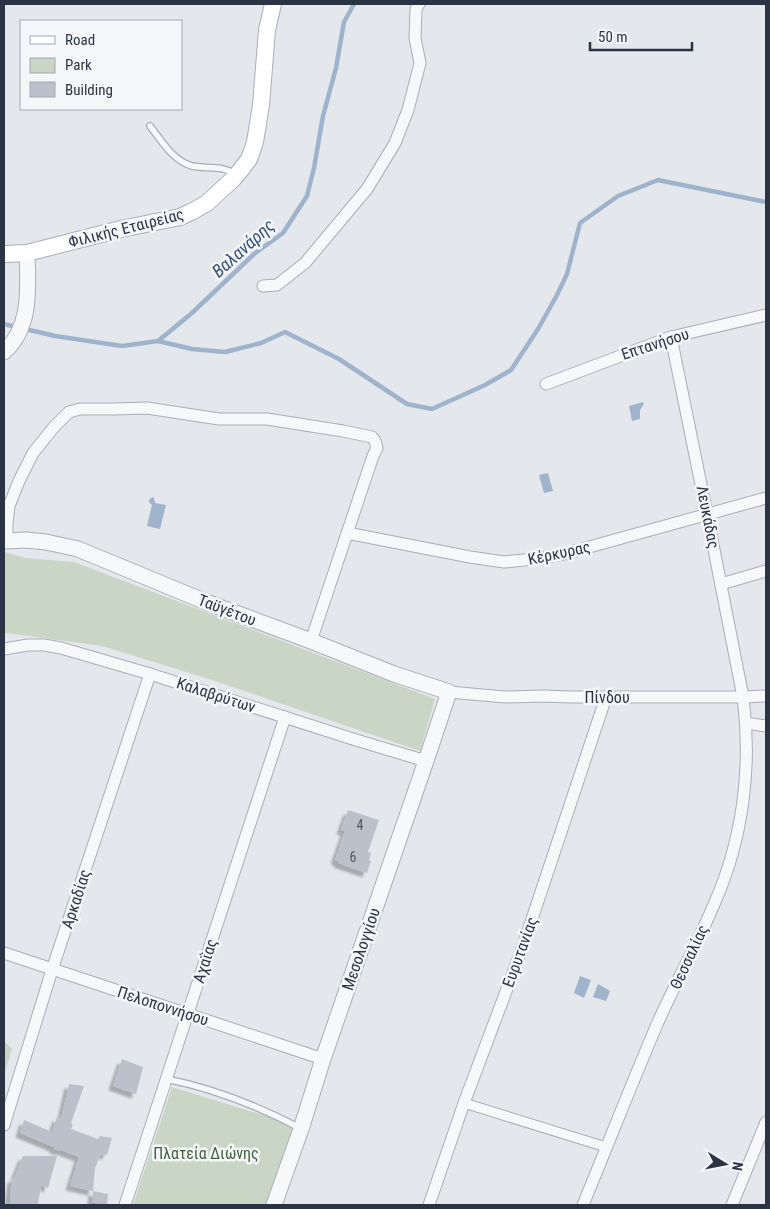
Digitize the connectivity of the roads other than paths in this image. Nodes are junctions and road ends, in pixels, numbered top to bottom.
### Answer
1 (272, 4) edge
2 (419, 4) edge
3 (150, 126) dead end
4 (237, 175) junction
5 (27, 253) junction
6 (4, 254) edge
7 (262, 286) dead end
8 (766, 315) edge
9 (671, 337) junction
10 (4, 352) edge
11 (546, 384) dead end
12 (766, 498) edge
13 (708, 514) junction
14 (347, 533) junction
15 (5, 541) edge
16 (766, 570) edge
17 (721, 584) junction
18 (311, 641) junction
19 (4, 649) edge
20 (150, 674) junction
21 (448, 692) junction
22 (766, 696) edge
23 (606, 697) junction
24 (743, 697) junction
25 (285, 717) junction
26 (746, 723) junction
27 (766, 726) edge
28 (426, 762) junction
29 (4, 953) edge
30 (52, 970) junction
31 (188, 1014) junction
32 (323, 1059) junction
33 (166, 1079) junction
34 (464, 1103) junction
35 (766, 1122) edge
36 (4, 1125) edge
37 (302, 1129) junction
38 (606, 1147) junction
39 (125, 1205) edge
40 (274, 1205) edge
41 (429, 1205) edge
42 (584, 1205) edge
43 (732, 1205) edge

1 - 4 main road, Φιλικής Εταιρείας
2 - 7 street
3 - 4 lane
4 - 5 main road, Φιλικής Εταιρείας
5 - 6 main road, Φιλικής Εταιρείας
5 - 10 street
8 - 9 street, Επτανήσου
9 - 11 street, Επτανήσου
9 - 13 street, Λευκάδας
12 - 13 street, Κέρκυρας
13 - 14 street, Κέρκυρας
13 - 17 street, Λευκάδας
14 - 15 street
14 - 18 street
15 - 18 street, Ταϋγέτου
16 - 17 street
17 - 24 street, Λευκάδας
18 - 21 street, Ταϋγέτου
19 - 20 street, Καλαβρύτων
20 - 25 street, Καλαβρύτων
20 - 30 street, Αρκαδίας
21 - 23 street, Πίνδου
21 - 28 street, Μεσολογγίου
22 - 24 street, Πίνδου
23 - 24 street, Πίνδου
23 - 34 street, Ευρυτανίας
24 - 26 street, Θεσσαλίας
25 - 28 street, Καλαβρύτων
25 - 31 street, Αχαΐας
26 - 27 street
26 - 38 street, Θεσσαλίας
28 - 32 street, Μεσολογγίου
29 - 30 street, Πελοποννήσου
30 - 31 street, Πελοποννήσου
30 - 36 street, Αρκαδίας
31 - 32 street, Πελοποννήσου
31 - 33 street, Αχαΐας
32 - 37 street, Μεσολογγίου
33 - 37 lane
33 - 39 street, Αχαΐας
34 - 38 street
34 - 41 street, Ευρυτανίας
35 - 43 street
37 - 40 street, Μεσολογγίου
38 - 42 street, Θεσσαλίας

